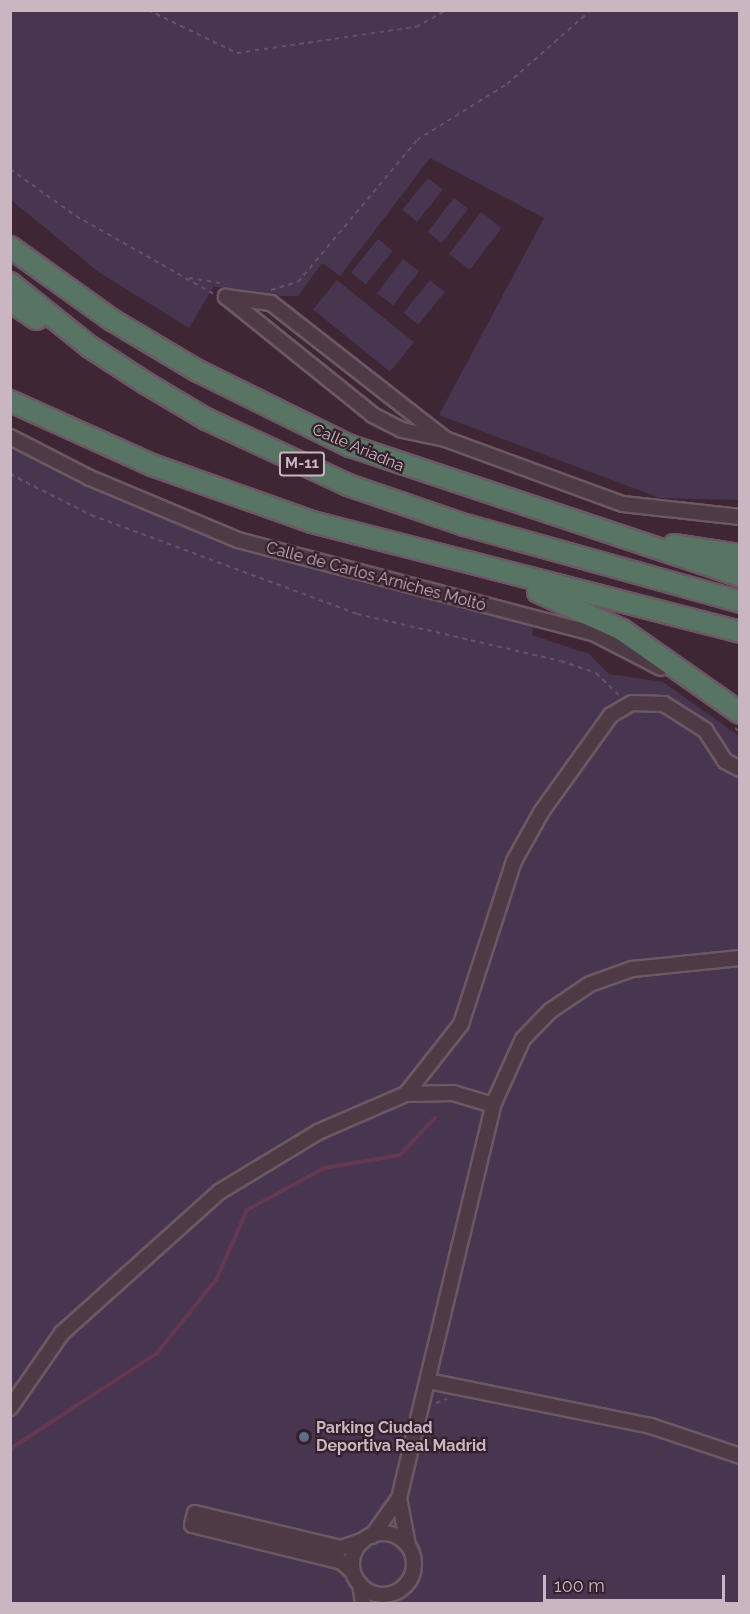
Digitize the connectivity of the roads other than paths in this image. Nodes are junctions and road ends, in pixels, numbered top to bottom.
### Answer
1 (11, 248) edge
2 (10, 283) edge
3 (10, 301) edge
4 (90, 347) junction
5 (10, 401) edge
6 (10, 437) edge
7 (444, 439) junction
8 (740, 517) edge
9 (602, 533) junction
10 (740, 555) edge
11 (474, 566) junction
12 (740, 576) edge
13 (740, 602) edge
14 (740, 632) edge
15 (740, 715) edge
16 (740, 769) edge
17 (740, 958) edge
18 (406, 1094) junction
19 (493, 1106) junction
20 (428, 1381) junction
21 (10, 1408) edge
22 (740, 1456) edge
23 (399, 1498) junction
24 (368, 1538) junction
25 (408, 1545) junction
26 (357, 1578) junction
27 (387, 1599) edge
28 (363, 1604) edge

1 - 9 highway, Calle Ariadna / M-11
2 - 4 highway, M-11
3 - 4 highway
4 - 13 highway, M-11
5 - 11 highway
6 - 15 street, Calle de Carlos Arniches Moltó
7 - 7 street
7 - 8 street
9 - 10 highway
9 - 12 highway, Calle Ariadna / M-11
11 - 14 highway
11 - 15 highway
16 - 18 street
17 - 19 street
18 - 19 street
18 - 21 street
19 - 20 street
20 - 22 street
20 - 23 street
23 - 24 street
23 - 25 street
24 - 25 street
24 - 26 street
24 - 26 street
25 - 27 street
26 - 27 street
26 - 28 street

